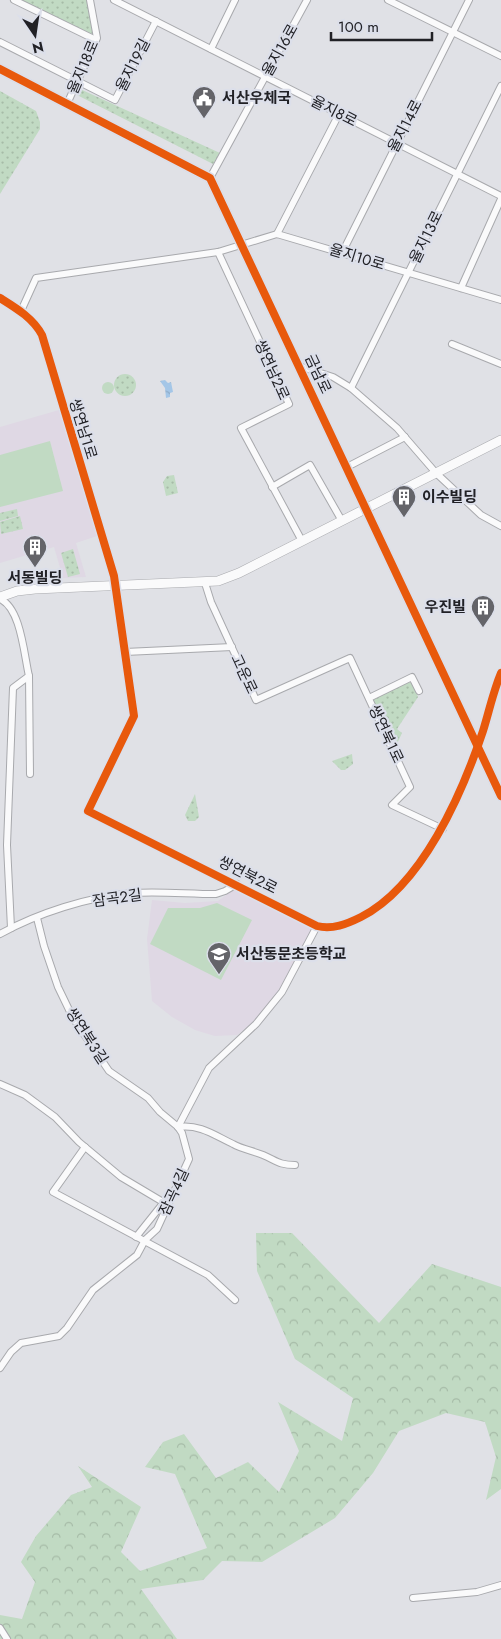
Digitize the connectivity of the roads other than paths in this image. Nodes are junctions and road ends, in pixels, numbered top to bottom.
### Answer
1 (14, 0) edge
2 (90, 0) edge
3 (114, 0) edge
4 (235, 0) edge
5 (308, 0) edge
6 (469, 0) edge
7 (392, 1) edge
8 (156, 21) junction
9 (453, 32) junction
10 (96, 40) junction
11 (0, 42) edge
12 (211, 49) junction
13 (501, 56) edge
14 (0, 69) edge
15 (266, 77) junction
16 (77, 81) junction
17 (501, 86) edge
18 (67, 104) junction
19 (339, 114) junction
20 (397, 143) junction
21 (458, 174) junction
22 (210, 178) junction
23 (501, 197) edge
24 (277, 234) junction
25 (241, 244) junction
26 (218, 252) junction
27 (342, 253) junction
28 (408, 273) junction
29 (461, 288) junction
30 (0, 298) edge
31 (501, 300) edge
32 (21, 311) junction
33 (452, 344) dead end
34 (501, 364) edge
35 (299, 366) junction
36 (351, 388) junction
37 (405, 437) junction
38 (501, 440) edge
39 (347, 467) junction
40 (436, 473) junction
41 (272, 486) junction
42 (367, 509) junction
43 (342, 521) junction
44 (501, 526) edge
45 (302, 541) junction
46 (204, 582) junction
47 (116, 585) junction
48 (0, 598) edge
49 (232, 647) junction
50 (125, 652) junction
51 (350, 658) joint
52 (501, 673) edge
53 (29, 676) junction
54 (418, 691) dead end
55 (369, 698) junction
56 (477, 747) junction
57 (30, 774) dead end
58 (501, 796) edge
59 (443, 829) junction
60 (237, 884) junction
61 (37, 918) junction
62 (317, 926) junction
63 (11, 928) junction
64 (0, 934) edge
65 (0, 1084) edge
66 (178, 1127) junction
67 (85, 1147) junction
68 (295, 1164) dead end
69 (166, 1204) junction
70 (136, 1237) junction
71 (144, 1241) junction
72 (235, 1300) dead end
73 (0, 1368) edge
74 (501, 1585) edge
75 (413, 1598) dead end
76 (0, 1628) edge
77 (7, 1639) edge

1 - 10 street
2 - 10 street, 율지18로
3 - 8 street, 율지8로
4 - 12 street
5 - 15 street, 율지16로
6 - 9 street, 율지14로
7 - 9 street
8 - 12 street, 율지8로
8 - 16 street, 율지19길
9 - 13 street
9 - 20 street, 율지14로
10 - 16 street, 율지18로
11 - 16 street, 율지19길
12 - 15 street, 율지8로
14 - 18 street
15 - 19 street, 율지8로
15 - 22 street, 율지16로
16 - 18 street, 율지18로
17 - 21 street, 율지13로
18 - 22 street
19 - 20 street, 율지8로
19 - 24 street
20 - 21 street, 율지8로
20 - 27 street, 율지14로
21 - 23 street, 율지8로
21 - 28 street, 율지13로
22 - 25 street, 금남로
23 - 29 street, 율지8로
24 - 25 street
24 - 27 street, 율지10로
25 - 26 street
25 - 35 street, 금남로
26 - 32 street
26 - 41 street, 쌍연남2로
27 - 28 street, 율지10로
28 - 29 street, 율지10로
28 - 36 street, 율지13로
29 - 31 street, 율지10로
30 - 32 street, 쌍연남1로
32 - 47 street, 쌍연남1로
33 - 34 street
35 - 36 street
35 - 39 street, 금남로
36 - 37 street
37 - 39 street
37 - 40 street
38 - 40 street
39 - 42 street, 금남로
40 - 42 street
40 - 44 street
41 - 43 street
41 - 45 street, 쌍연남2로
42 - 43 street
42 - 56 street, 금남로
43 - 45 street
45 - 46 street
46 - 47 street
46 - 49 street, 고운로
47 - 48 street
47 - 50 street, 쌍연남1로
48 - 53 street
49 - 50 street
49 - 51 street, 고운로
50 - 60 street, 쌍연북2로
51 - 55 street, 쌍연북1로
52 - 56 street
53 - 57 street
53 - 63 street
54 - 55 street
55 - 59 street, 쌍연북1로
56 - 58 street, 금남로
56 - 59 street
59 - 62 street
60 - 61 street, 잠곡2길
60 - 62 street, 쌍연북2로
61 - 63 street, 잠곡2길
61 - 66 street, 쌍연북3길
62 - 66 street
63 - 64 street, 잠곡2길
65 - 67 street
66 - 68 street
66 - 69 street, 잠곡4길
67 - 69 street
67 - 70 street
69 - 70 street
69 - 71 street, 잠곡4길
70 - 71 street
71 - 72 street
71 - 73 street, 잠곡4길
74 - 75 street
76 - 77 street

